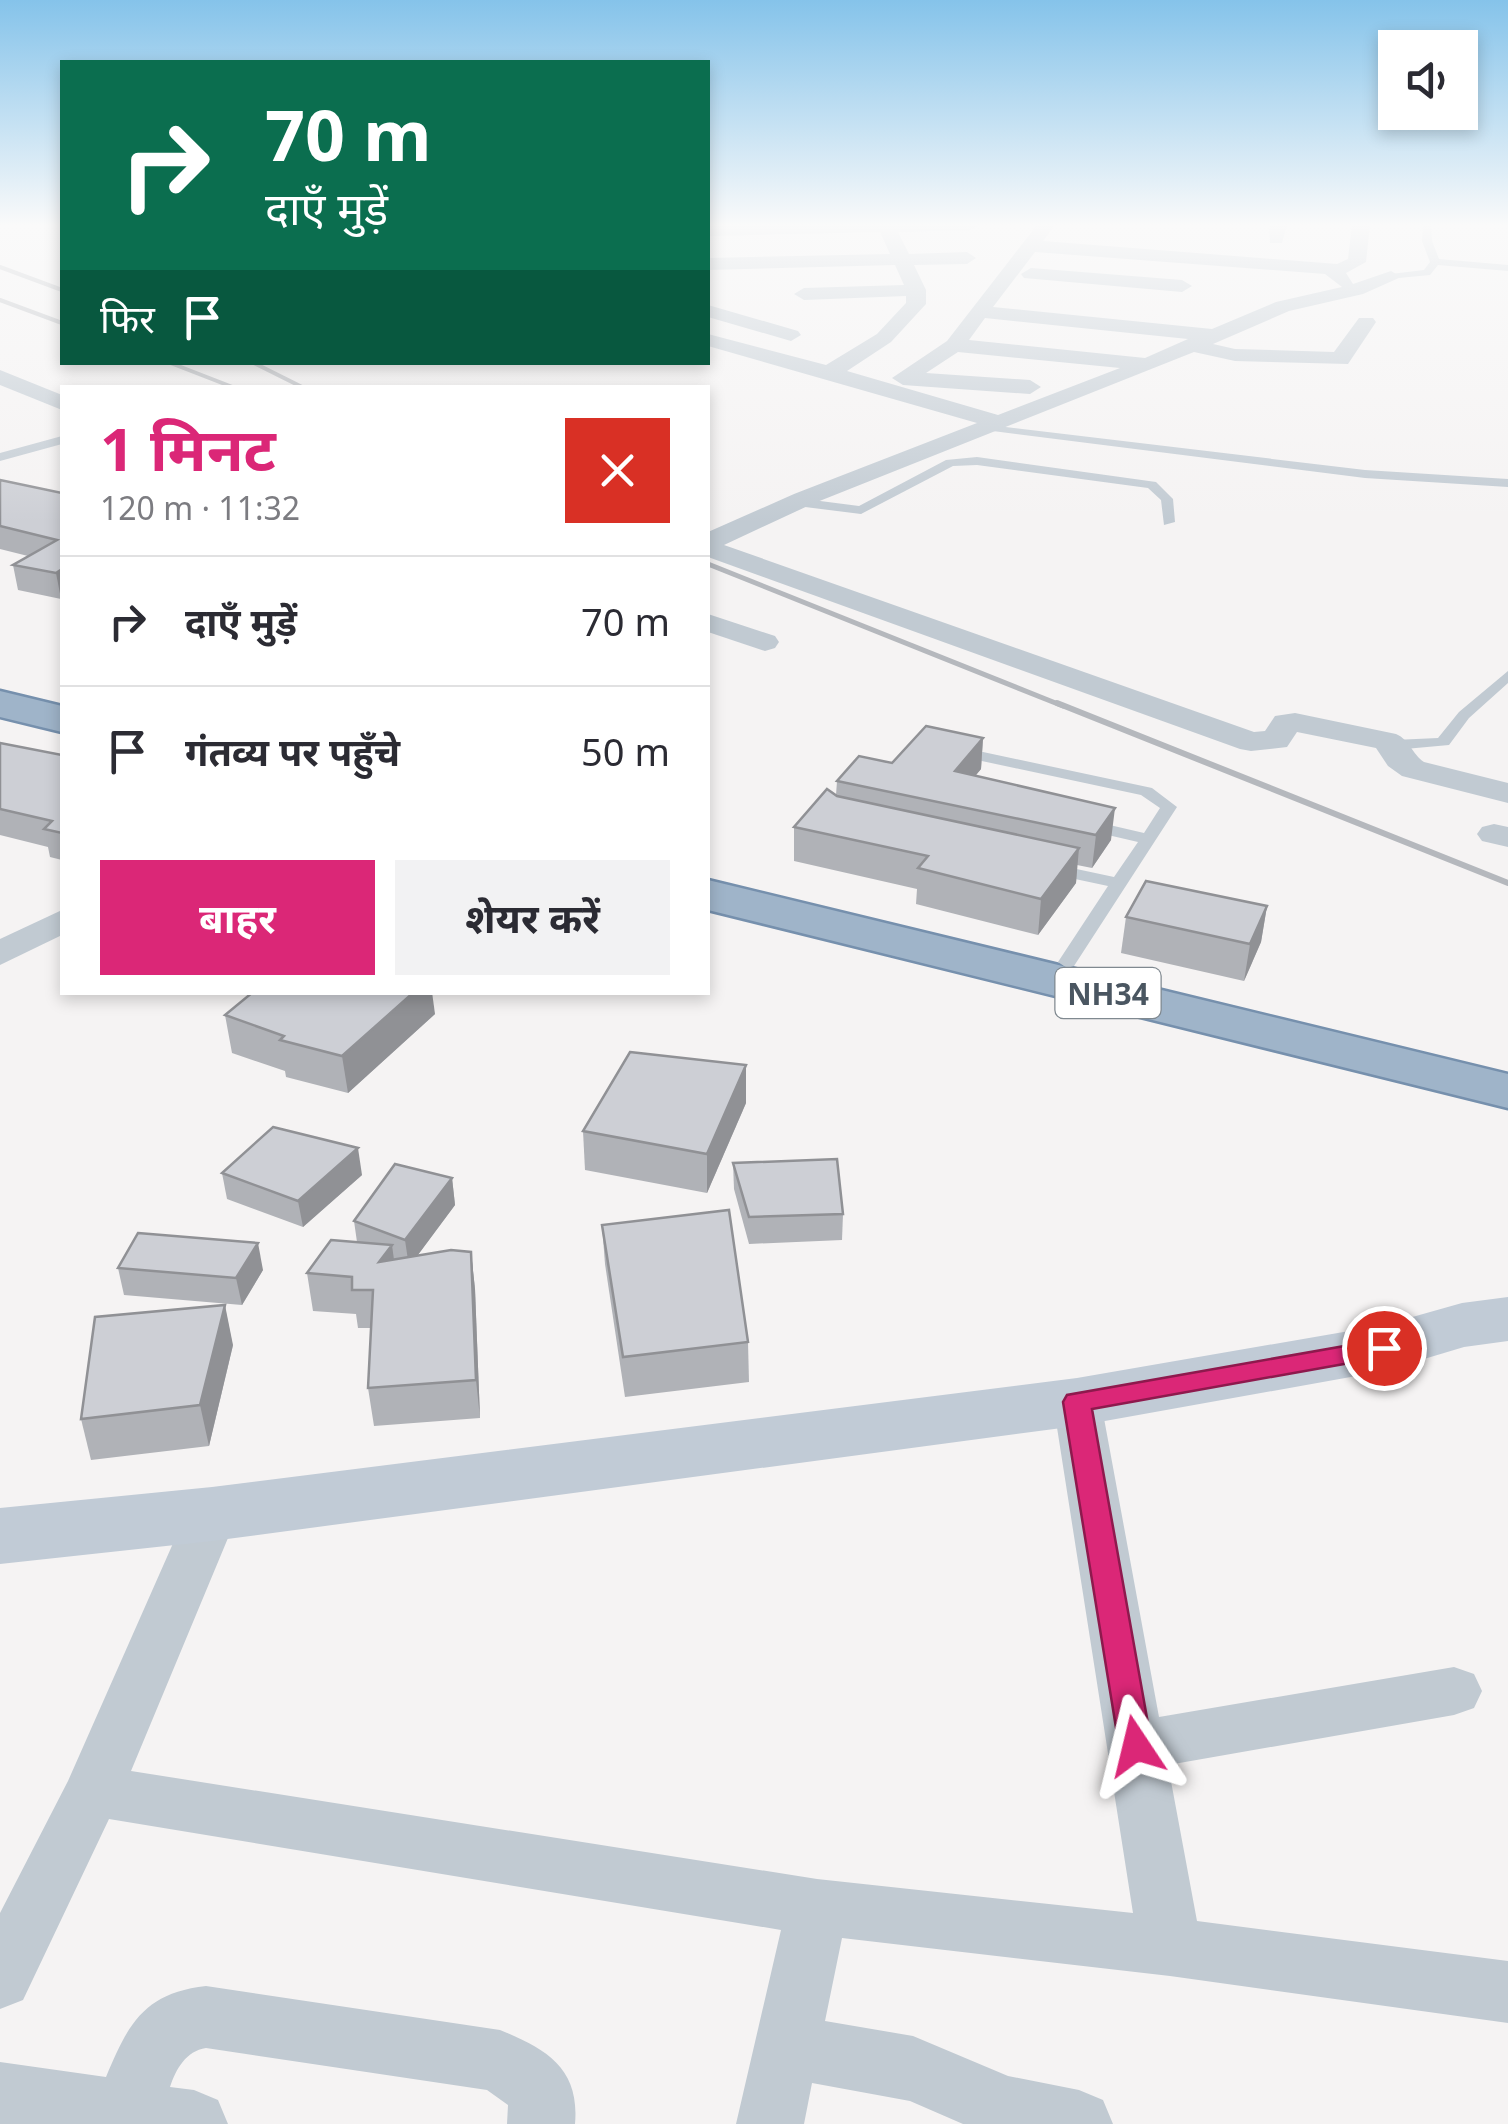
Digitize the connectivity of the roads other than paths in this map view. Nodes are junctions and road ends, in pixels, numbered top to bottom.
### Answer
1 (754, 324) edge
2 (899, 324) edge
3 (970, 324) edge
4 (1186, 324) edge
5 (1239, 324) edge
6 (1365, 324) edge
7 (792, 335) dead end
8 (1200, 340) junction
9 (710, 341) edge
10 (954, 345) junction
11 (1150, 364) junction
12 (831, 371) junction
13 (0, 376) edge
14 (904, 378) junction
15 (979, 384) junction
16 (1030, 387) dead end
17 (60, 402) edge
18 (936, 404) junction
19 (995, 426) junction
20 (60, 441) edge
21 (0, 457) edge
22 (1508, 483) edge
23 (798, 502) junction
24 (1169, 522) dead end
25 (710, 541) edge
26 (710, 545) edge
27 (710, 624) edge
28 (766, 642) dead end
29 (1508, 675) edge
30 (0, 704) edge
31 (60, 719) edge
32 (0, 720) edge
33 (60, 735) edge
34 (1394, 746) junction
35 (938, 747) edge
36 (1508, 792) edge
37 (1076, 823) edge
38 (1149, 839) junction
39 (1025, 862) edge
40 (710, 875) edge
41 (1119, 883) junction
42 (710, 895) edge
43 (60, 922) edge
44 (0, 954) edge
45 (1067, 962) junction
46 (1508, 1068) edge
47 (1508, 1091) edge
48 (1508, 1319) edge
49 (1384, 1348) junction
50 (1508, 1352) edge
51 (1077, 1402) junction
52 (212, 1514) junction
53 (0, 1536) edge
54 (1454, 1691) dead end
55 (1136, 1746) junction
56 (93, 1791) junction
57 (817, 1907) junction
58 (1170, 1947) junction
59 (0, 1979) edge
60 (1508, 1992) edge
61 (787, 2046) junction
62 (0, 2095) edge
63 (127, 2114) junction
64 (194, 2124) edge
65 (540, 2124) edge
66 (770, 2124) edge
67 (1079, 2124) edge

1 - 7 street
2 - 12 street
3 - 10 street
4 - 8 street
5 - 8 street
6 - 8 street
8 - 11 street
9 - 12 street
10 - 11 street
10 - 14 street
11 - 19 street
12 - 14 street
12 - 18 street
13 - 17 street
14 - 15 street
15 - 16 street
15 - 18 street
18 - 19 street
19 - 22 lane
19 - 23 street
20 - 21 lane
23 - 24 lane
23 - 25 street
26 - 34 street
27 - 28 street
29 - 34 lane
30 - 31 highway
32 - 33 highway
34 - 36 street
35 - 38 lane
37 - 38 lane
38 - 41 lane
39 - 41 lane
40 - 45 highway, NH34
41 - 45 lane
42 - 47 highway, NH34
43 - 44 street
45 - 46 highway, NH34
48 - 49 main road
49 - 50 main road
49 - 51 main road
51 - 52 main road
51 - 55 street
52 - 53 main road
52 - 56 street
54 - 55 street
55 - 58 street
56 - 57 street
56 - 59 street
57 - 58 street
57 - 61 street
58 - 60 street
61 - 66 street
61 - 67 street
62 - 63 street
63 - 64 street
63 - 65 street

